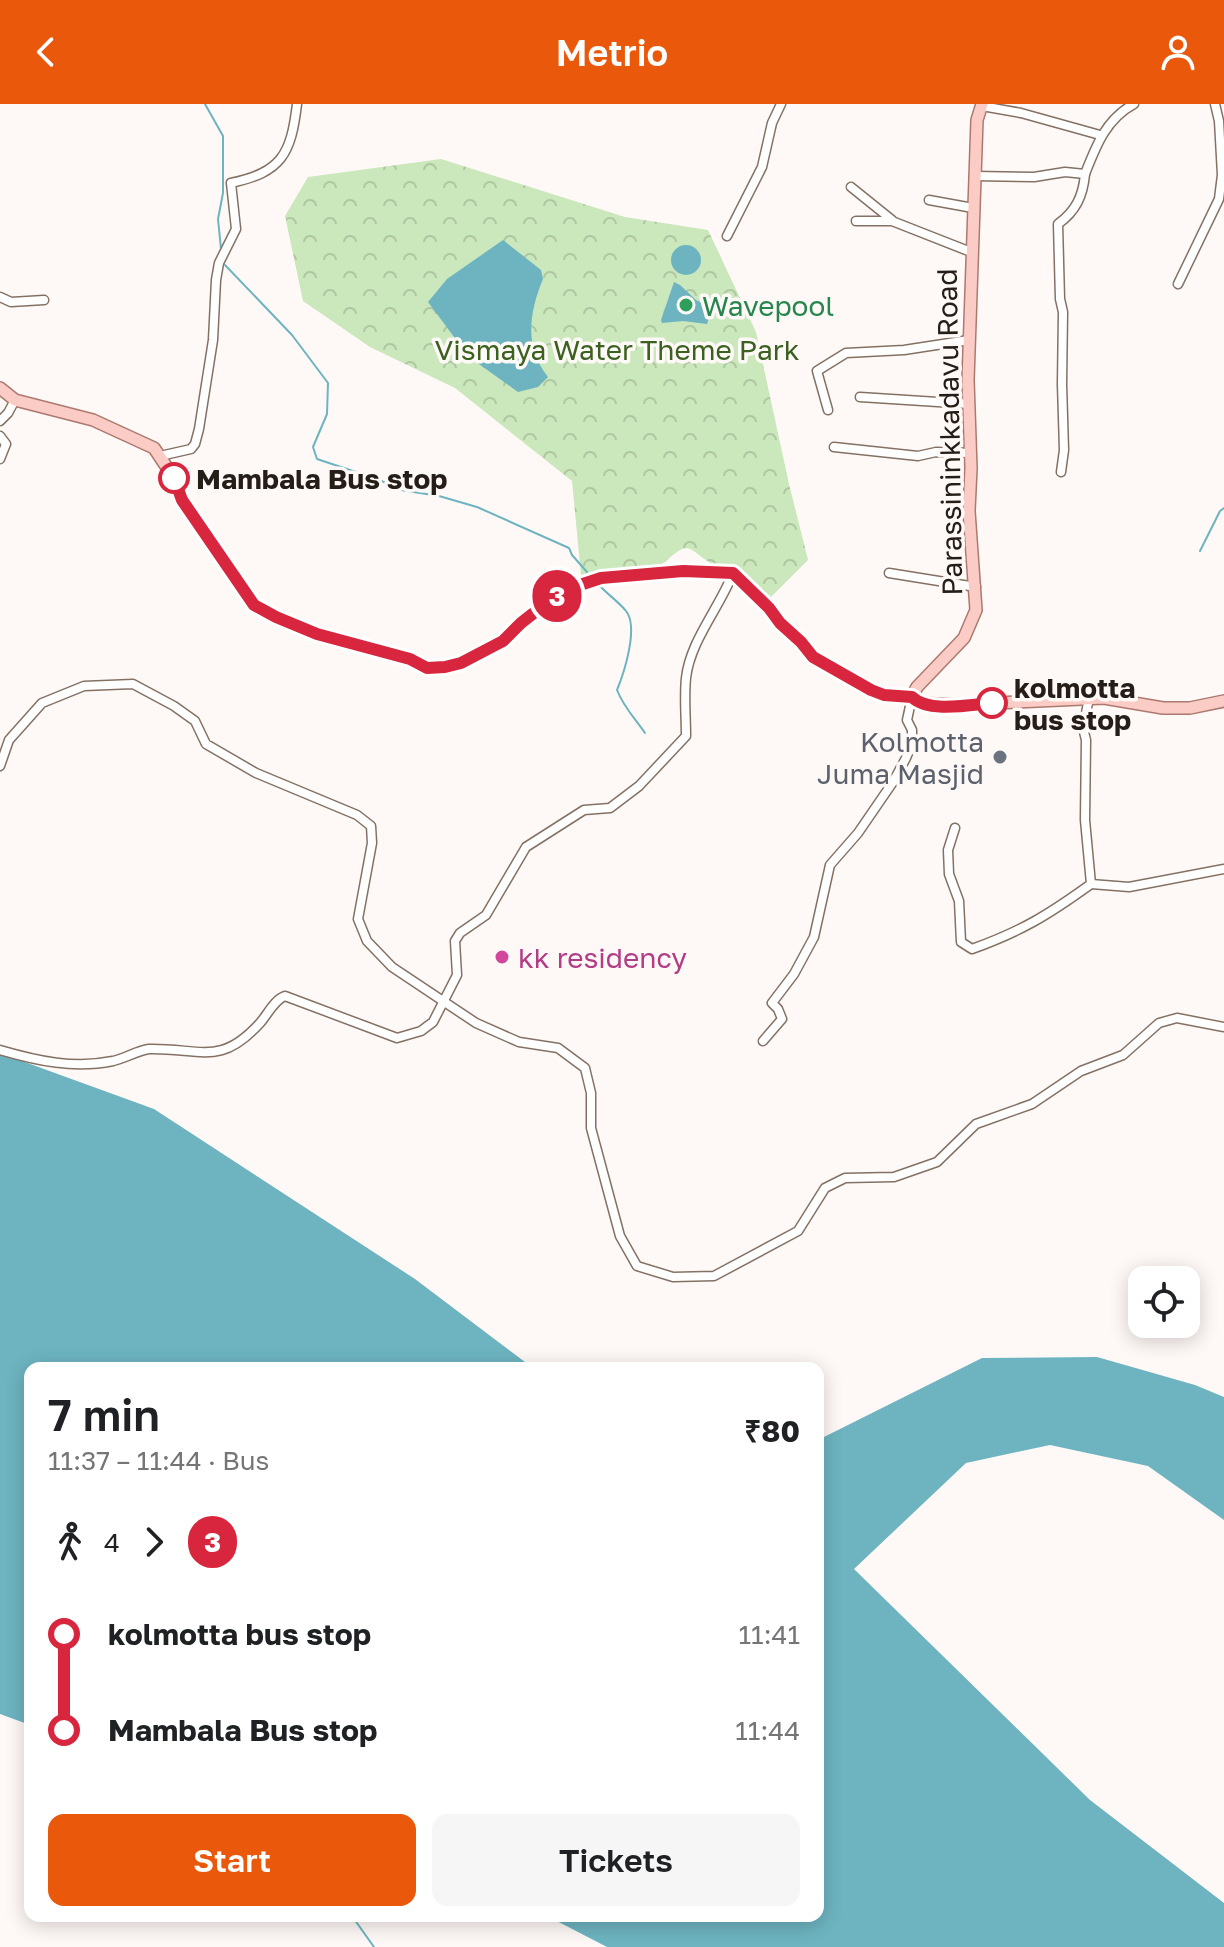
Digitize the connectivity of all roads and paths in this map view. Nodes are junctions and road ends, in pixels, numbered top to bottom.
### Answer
1 (297, 104) edge
2 (781, 104) edge
3 (1115, 104) edge
4 (982, 105) edge
5 (1130, 106) edge
6 (1218, 107) edge
7 (1100, 135) junction
8 (1085, 174) junction
9 (974, 176) junction
10 (851, 187) dead end
11 (929, 200) dead end
12 (973, 208) junction
13 (856, 221) dead end
14 (892, 221) junction
15 (727, 236) dead end
16 (971, 252) junction
17 (1178, 284) dead end
18 (0, 297) edge
19 (44, 300) dead end
20 (969, 340) junction
21 (0, 388) edge
22 (860, 397) dead end
23 (15, 400) junction
24 (969, 404) junction
25 (828, 410) dead end
26 (0, 421) edge
27 (0, 436) edge
28 (834, 447) dead end
29 (971, 453) junction
30 (160, 456) junction
31 (0, 459) edge
32 (1061, 472) dead end
33 (733, 573) junction
34 (889, 573) dead end
35 (976, 587) junction
36 (912, 697) junction
37 (1089, 698) junction
38 (1224, 701) edge
39 (0, 766) edge
40 (955, 828) dead end
41 (1224, 869) edge
42 (1091, 884) junction
43 (445, 1003) junction
44 (1224, 1027) edge
45 (763, 1041) dead end
46 (0, 1050) edge

1 - 30 street
2 - 15 street
3 - 5 street
4 - 7 street
4 - 9 main road, Parassininkkadavu Road
5 - 7 street
6 - 17 street
7 - 8 street
8 - 9 street
8 - 32 street
9 - 12 main road, Parassininkkadavu Road
10 - 14 street
11 - 12 street
12 - 16 main road, Parassininkkadavu Road
13 - 14 street
14 - 16 street
16 - 20 main road, Parassininkkadavu Road
18 - 19 street
20 - 24 main road, Parassininkkadavu Road
20 - 25 street
21 - 23 main road
22 - 24 street
23 - 26 street
23 - 30 main road
24 - 29 main road, Parassininkkadavu Road
27 - 31 street
28 - 29 street
29 - 35 main road, Parassininkkadavu Road
30 - 33 main road
33 - 36 main road
33 - 43 street
34 - 35 street
35 - 36 main road, Parassininkkadavu Road
36 - 37 main road
36 - 45 street
37 - 38 main road
37 - 42 street
39 - 43 street
40 - 42 street
41 - 42 street
43 - 44 street
43 - 46 street

